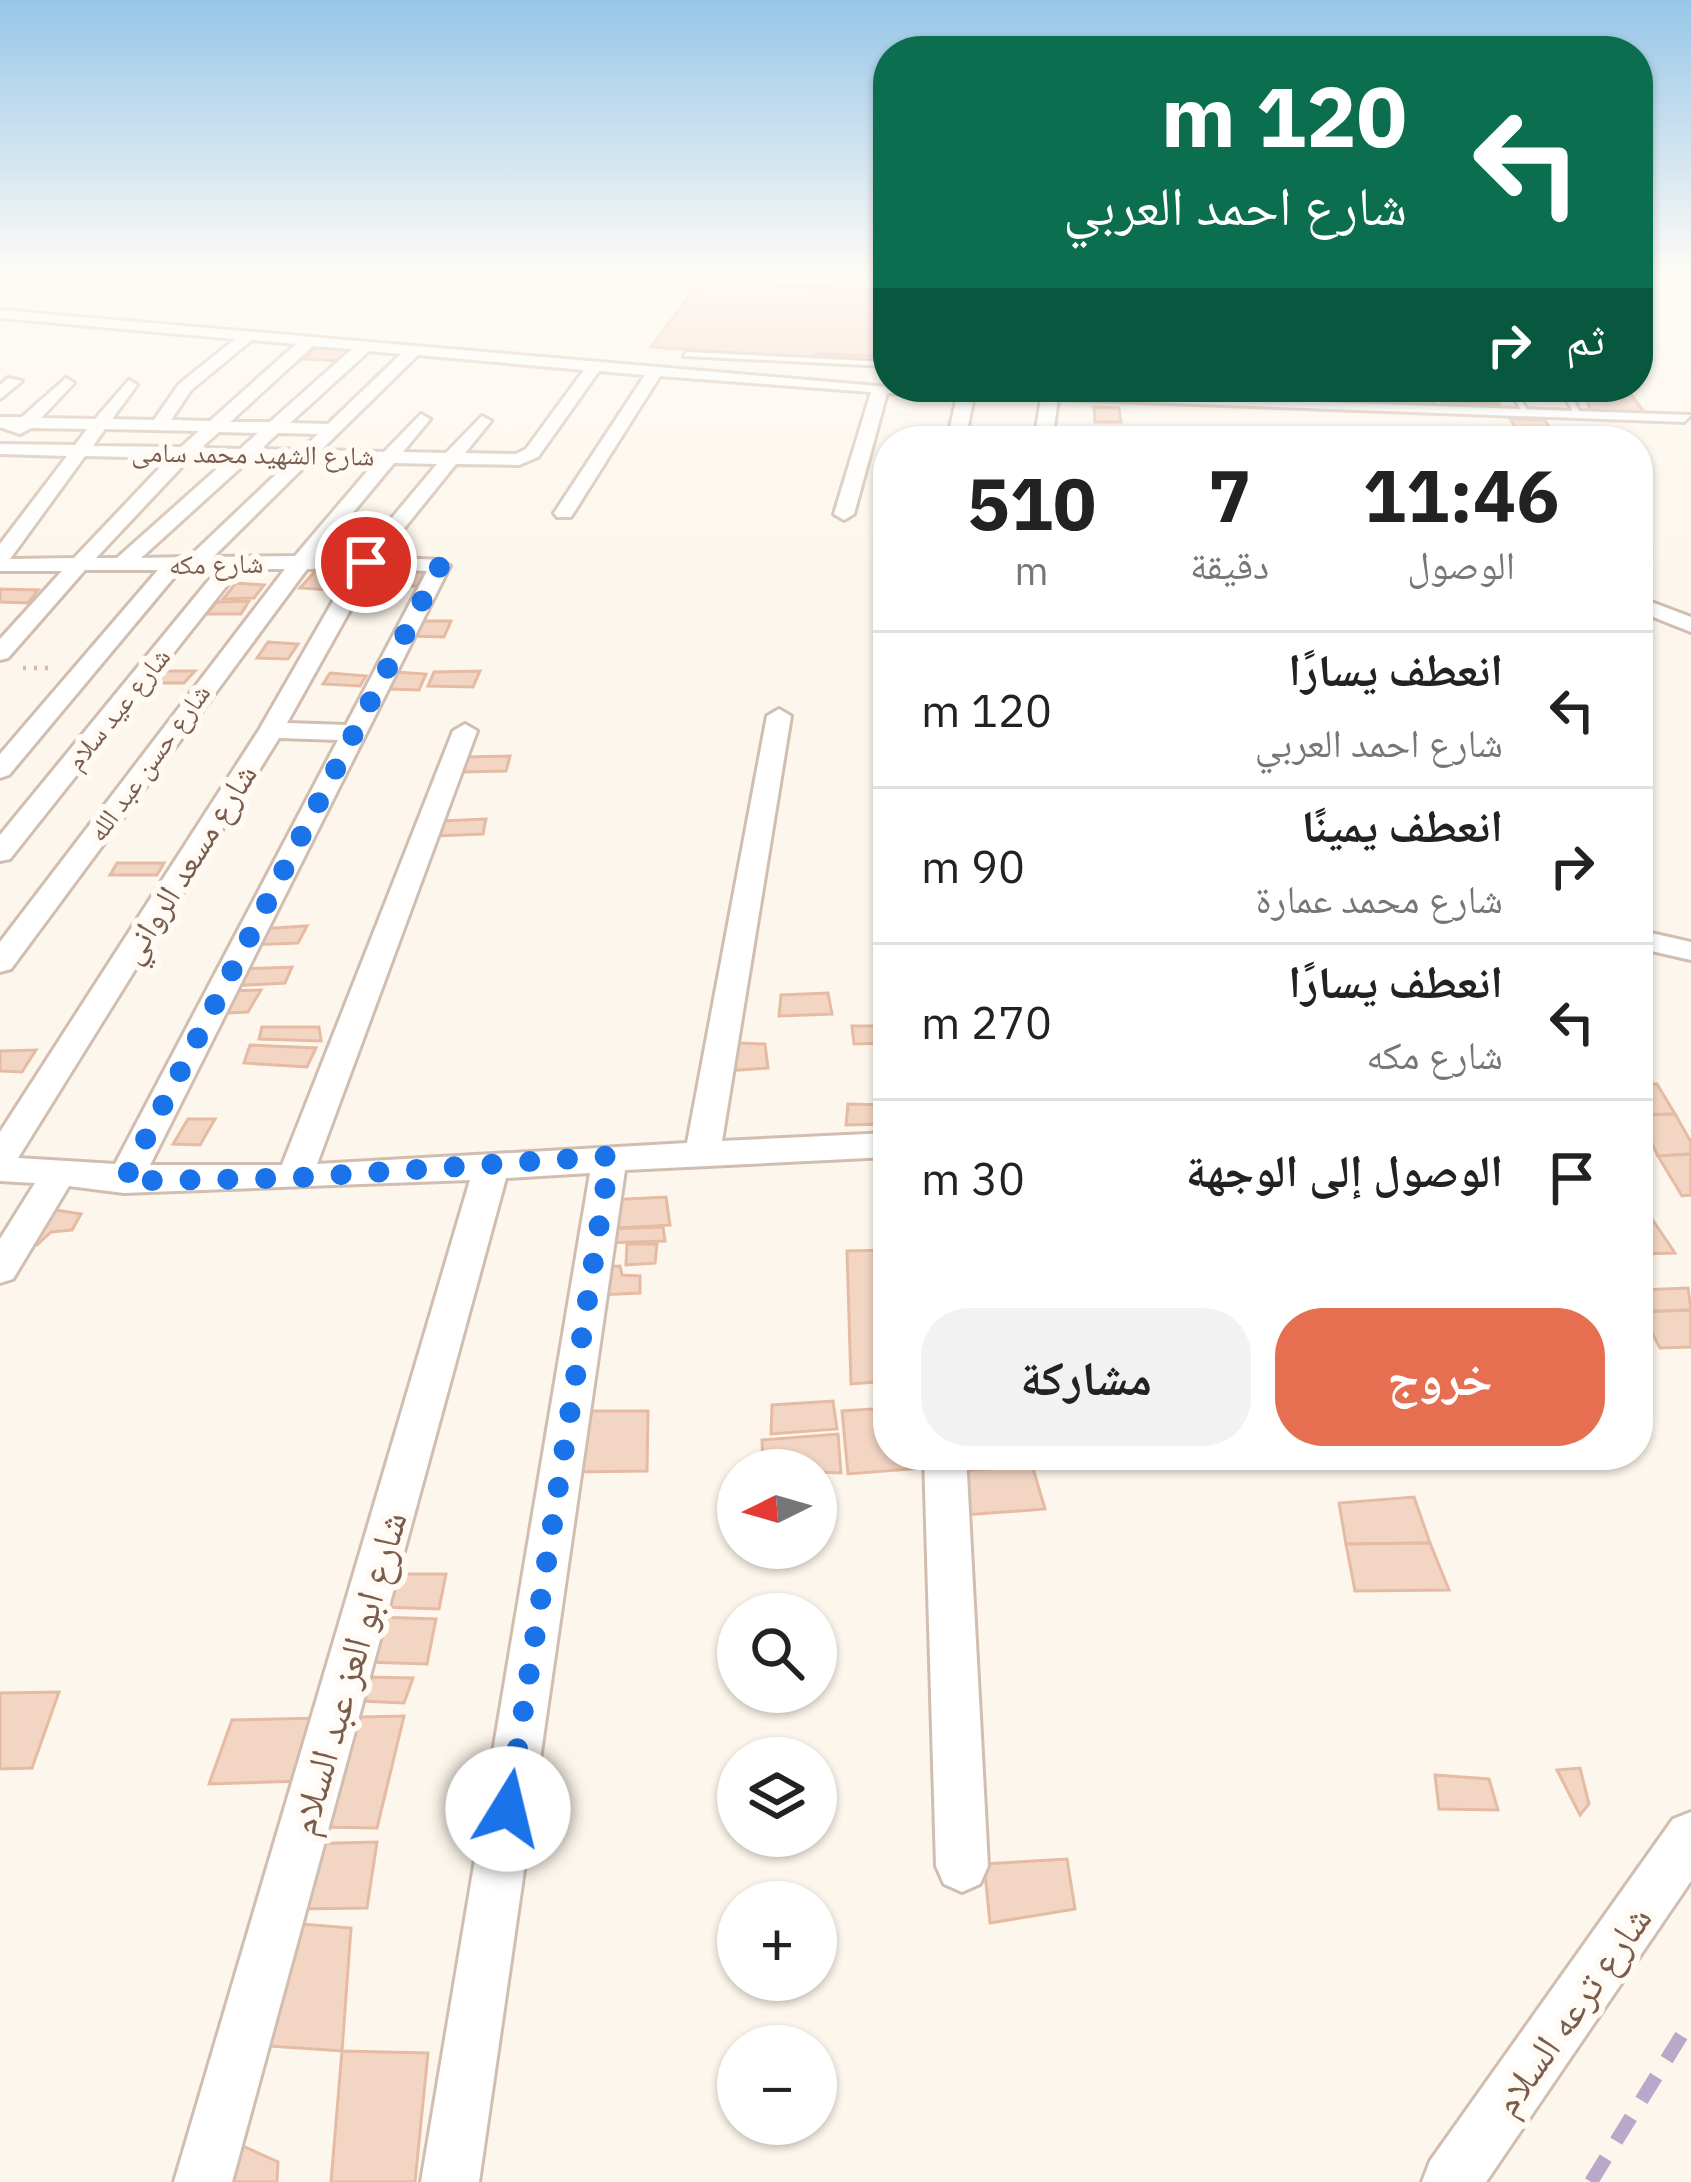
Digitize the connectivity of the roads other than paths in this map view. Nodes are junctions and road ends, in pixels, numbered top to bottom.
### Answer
1 (200, 375) edge
2 (270, 375) edge
3 (332, 375) edge
4 (389, 375) edge
5 (588, 375) edge
6 (653, 375) edge
7 (723, 375) edge
8 (14, 381) dead end
9 (66, 383) dead end
10 (129, 385) dead end
11 (873, 388) joint
12 (0, 394) edge
13 (1138, 402) edge
14 (1363, 402) edge
15 (1520, 402) edge
16 (1572, 402) edge
17 (1365, 408) junction
18 (1526, 411) junction
19 (1578, 414) junction
20 (1684, 417) dead end
21 (421, 419) dead end
22 (482, 421) dead end
23 (0, 422) edge
24 (27, 422) junction
25 (100, 423) junction
26 (160, 424) junction
27 (212, 425) junction
28 (271, 427) junction
29 (333, 429) junction
30 (0, 449) edge
31 (81, 450) junction
32 (184, 452) junction
33 (244, 452) junction
34 (308, 453) junction
35 (389, 456) junction
36 (450, 459) junction
37 (564, 513) dead end
38 (844, 514) dead end
39 (0, 562) edge
40 (299, 562) junction
41 (366, 562) junction
42 (234, 563) junction
43 (122, 564) junction
44 (184, 564) junction
45 (80, 565) junction
46 (1653, 609) edge
47 (218, 623) junction
48 (1691, 625) edge
49 (0, 653) edge
50 (779, 716) dead end
51 (271, 730) junction
52 (465, 731) dead end
53 (354, 733) junction
54 (0, 770) edge
55 (0, 853) edge
56 (1653, 942) edge
57 (1691, 951) edge
58 (0, 963) edge
59 (873, 1145) edge
60 (703, 1150) junction
61 (610, 1156) junction
62 (0, 1159) edge
63 (492, 1165) junction
64 (0, 1169) edge
65 (58, 1175) junction
66 (293, 1178) junction
67 (124, 1181) junction
68 (0, 1269) edge
69 (946, 1470) edge
70 (1691, 1838) edge
71 (962, 1866) dead end
72 (203, 2182) edge
73 (450, 2182) edge
74 (1451, 2182) edge

1 - 26 street
2 - 27 street
3 - 28 street
4 - 29 street
5 - 36 street, شارع الشهيد محمد سامى
6 - 37 street
7 - 11 street
8 - 12 street
9 - 24 street
10 - 25 street
11 - 38 street
13 - 17 street
14 - 17 street
15 - 18 lane
16 - 19 lane
17 - 18 street
18 - 19 street
19 - 20 street
21 - 35 street, شارع حسن عبد الله
22 - 36 street, شارع مسعد الرواني
23 - 24 street
24 - 25 street
24 - 30 street
25 - 26 street
25 - 31 street
26 - 27 street
27 - 28 street
27 - 32 street
28 - 29 street
28 - 33 street
29 - 34 street
30 - 31 street, شارع الشهيد محمد سامى
31 - 32 street, شارع الشهيد محمد سامى
31 - 39 street
32 - 33 street, شارع الشهيد محمد سامى
32 - 45 street
33 - 34 street, شارع الشهيد محمد سامى
33 - 43 street
34 - 35 street, شارع الشهيد محمد سامى
34 - 44 street
35 - 36 street, شارع الشهيد محمد سامى
35 - 40 street, شارع حسن عبد الله
36 - 41 street, شارع مسعد الرواني
39 - 45 street, شارع مكه
40 - 41 street, شارع مكه
40 - 42 street, شارع مكه
40 - 47 street, شارع حسن عبد الله
41 - 51 street, شارع مسعد الرواني
41 - 53 street, شارع مكه
42 - 44 street, شارع مكه
42 - 47 street, شارع عيد سلام
43 - 44 street, شارع مكه
43 - 45 street, شارع مكه
44 - 54 street
45 - 49 street
46 - 48 street
47 - 55 street, شارع عيد سلام
47 - 58 street, شارع حسن عبد الله
50 - 60 street
51 - 53 street
51 - 62 street, شارع مسعد الرواني
52 - 66 street
53 - 67 street
56 - 57 street
59 - 60 street
60 - 61 street
61 - 63 street
61 - 73 street
63 - 66 street
63 - 72 street, شارع ابو العز عبد السلام
64 - 65 street
65 - 67 street
65 - 68 street
66 - 67 street
69 - 71 street
70 - 74 street, شارع ترعه السلام

